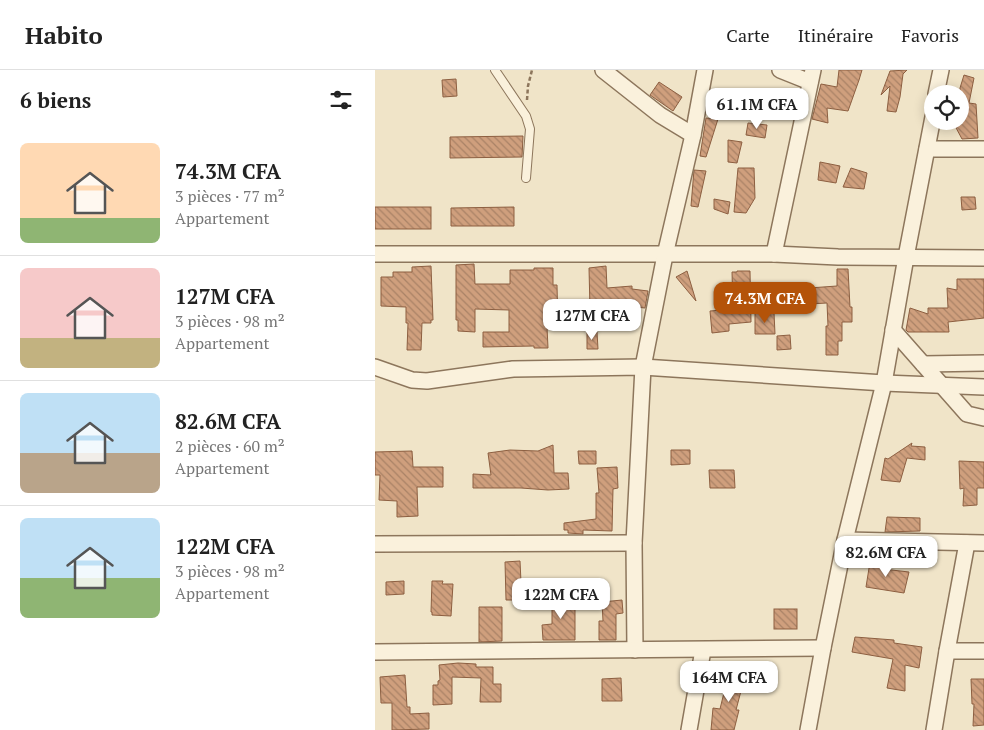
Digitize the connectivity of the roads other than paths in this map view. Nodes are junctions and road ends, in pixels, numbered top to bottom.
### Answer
1 (495, 70) edge
2 (603, 70) edge
3 (705, 70) edge
4 (780, 70) edge
5 (941, 70) edge
6 (811, 76) edge
7 (938, 85) edge
8 (931, 130) edge
9 (693, 135) junction
10 (927, 149) junction
11 (984, 149) edge
12 (525, 178) dead end
13 (375, 254) edge
14 (665, 254) junction
15 (774, 254) junction
16 (906, 257) junction
17 (984, 258) edge
18 (893, 330) junction
19 (984, 363) edge
20 (923, 364) junction
21 (375, 367) edge
22 (643, 367) junction
23 (884, 383) junction
24 (942, 385) junction
25 (984, 387) edge
26 (984, 418) edge
27 (845, 540) junction
28 (634, 543) junction
29 (967, 543) junction
30 (984, 543) edge
31 (375, 544) edge
32 (823, 648) junction
33 (635, 650) junction
34 (703, 650) junction
35 (947, 651) junction
36 (984, 651) edge
37 (375, 652) edge
38 (689, 730) edge
39 (808, 730) edge
40 (934, 730) edge

1 - 12 lane
2 - 9 street
3 - 9 street
4 - 6 street
5 - 7 street
6 - 15 street
8 - 10 street
9 - 14 street
10 - 11 street
10 - 16 street
13 - 14 street
14 - 15 street
14 - 22 street
15 - 16 street
16 - 17 street
16 - 18 street
18 - 20 street
18 - 23 street
19 - 20 street
20 - 24 street
21 - 22 street
22 - 23 street
22 - 28 street
23 - 24 street
23 - 27 street
24 - 25 street
24 - 26 street
27 - 29 street
27 - 32 street
28 - 31 street
28 - 33 street
29 - 30 street
29 - 35 street
32 - 34 street
32 - 39 street
33 - 34 street
33 - 37 street
34 - 38 street
35 - 36 street
35 - 40 street

